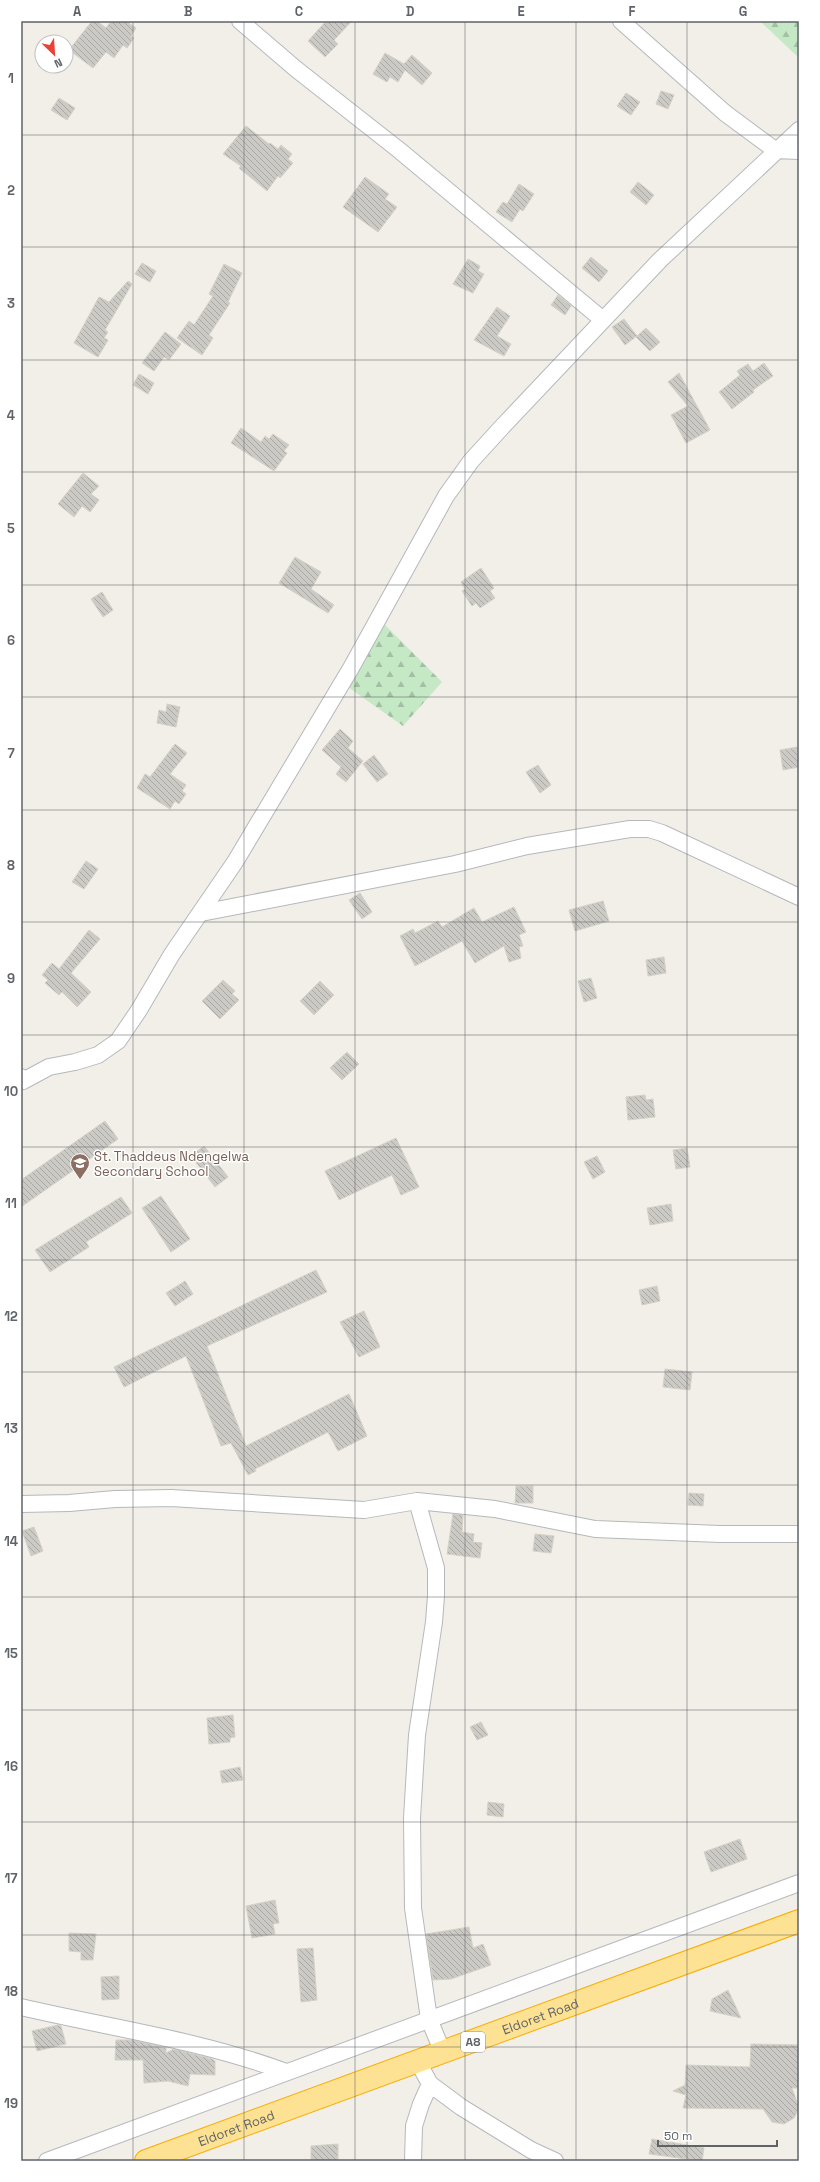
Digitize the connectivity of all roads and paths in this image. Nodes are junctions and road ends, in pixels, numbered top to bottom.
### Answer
1 (240, 21) edge
2 (621, 21) edge
3 (799, 130) edge
4 (775, 150) junction
5 (799, 151) edge
6 (603, 320) junction
7 (799, 897) edge
8 (201, 913) junction
9 (22, 1081) edge
10 (417, 1501) junction
11 (21, 1504) edge
12 (799, 1534) edge
13 (799, 1883) edge
14 (799, 1921) edge
15 (21, 2007) edge
16 (429, 2019) junction
17 (443, 2053) junction
18 (418, 2062) junction
19 (286, 2072) junction
20 (430, 2084) junction
21 (47, 2161) edge
22 (146, 2161) edge
23 (413, 2161) edge
24 (555, 2161) edge

1 - 6 street
2 - 4 street
3 - 4 street
4 - 5 street
4 - 6 street
6 - 8 street
7 - 8 street
8 - 9 street
10 - 11 street
10 - 12 street
10 - 16 street
13 - 16 street
14 - 17 highway, Eldoret Road / A8
15 - 19 street
16 - 17 street
16 - 19 street
17 - 18 highway, Eldoret Road / A8
18 - 20 street
18 - 22 highway, Eldoret Road / A8
19 - 21 street
20 - 23 street
20 - 24 street

